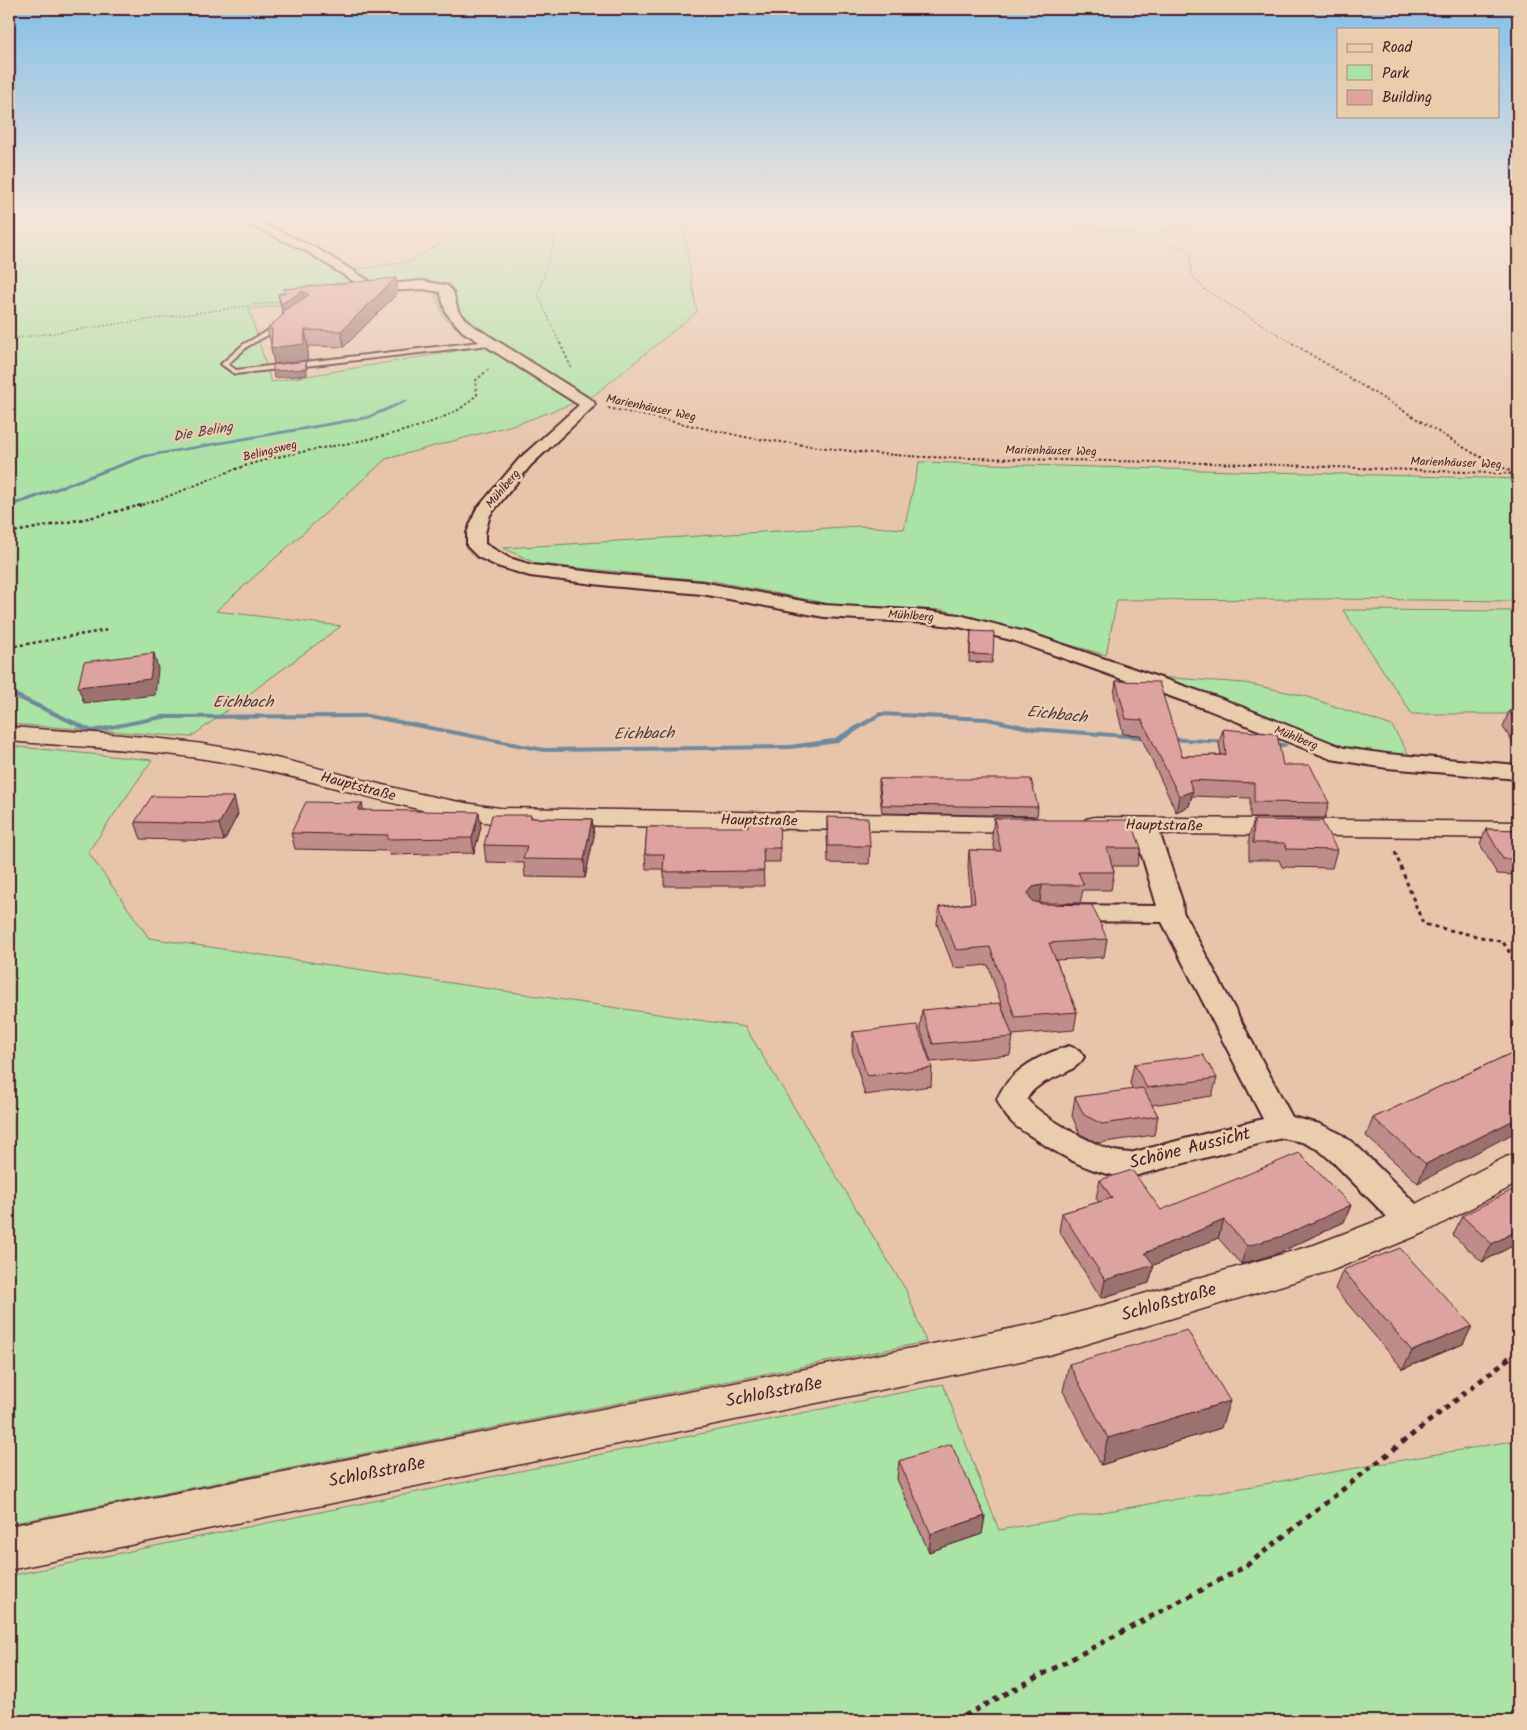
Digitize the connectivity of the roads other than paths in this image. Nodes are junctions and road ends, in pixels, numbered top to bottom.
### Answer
1 (448, 297) edge
2 (290, 320) edge
3 (492, 345) junction
4 (9, 734) edge
5 (1518, 772) edge
6 (1145, 825) junction
7 (1518, 830) edge
8 (1040, 912) edge
9 (1170, 912) junction
10 (1069, 1057) dead end
11 (1282, 1126) junction
12 (1518, 1167) edge
13 (1413, 1222) junction
14 (9, 1548) edge

1 - 3 street
2 - 3 lane
3 - 5 street, Mühlberg
4 - 6 main road, Hauptstraße
6 - 7 main road, Hauptstraße
6 - 9 street
8 - 9 street
9 - 11 street
10 - 11 street, Schöne Aussicht
11 - 13 street, Schöne Aussicht
12 - 13 main road, Schloßstraße
13 - 14 main road, Schloßstraße

